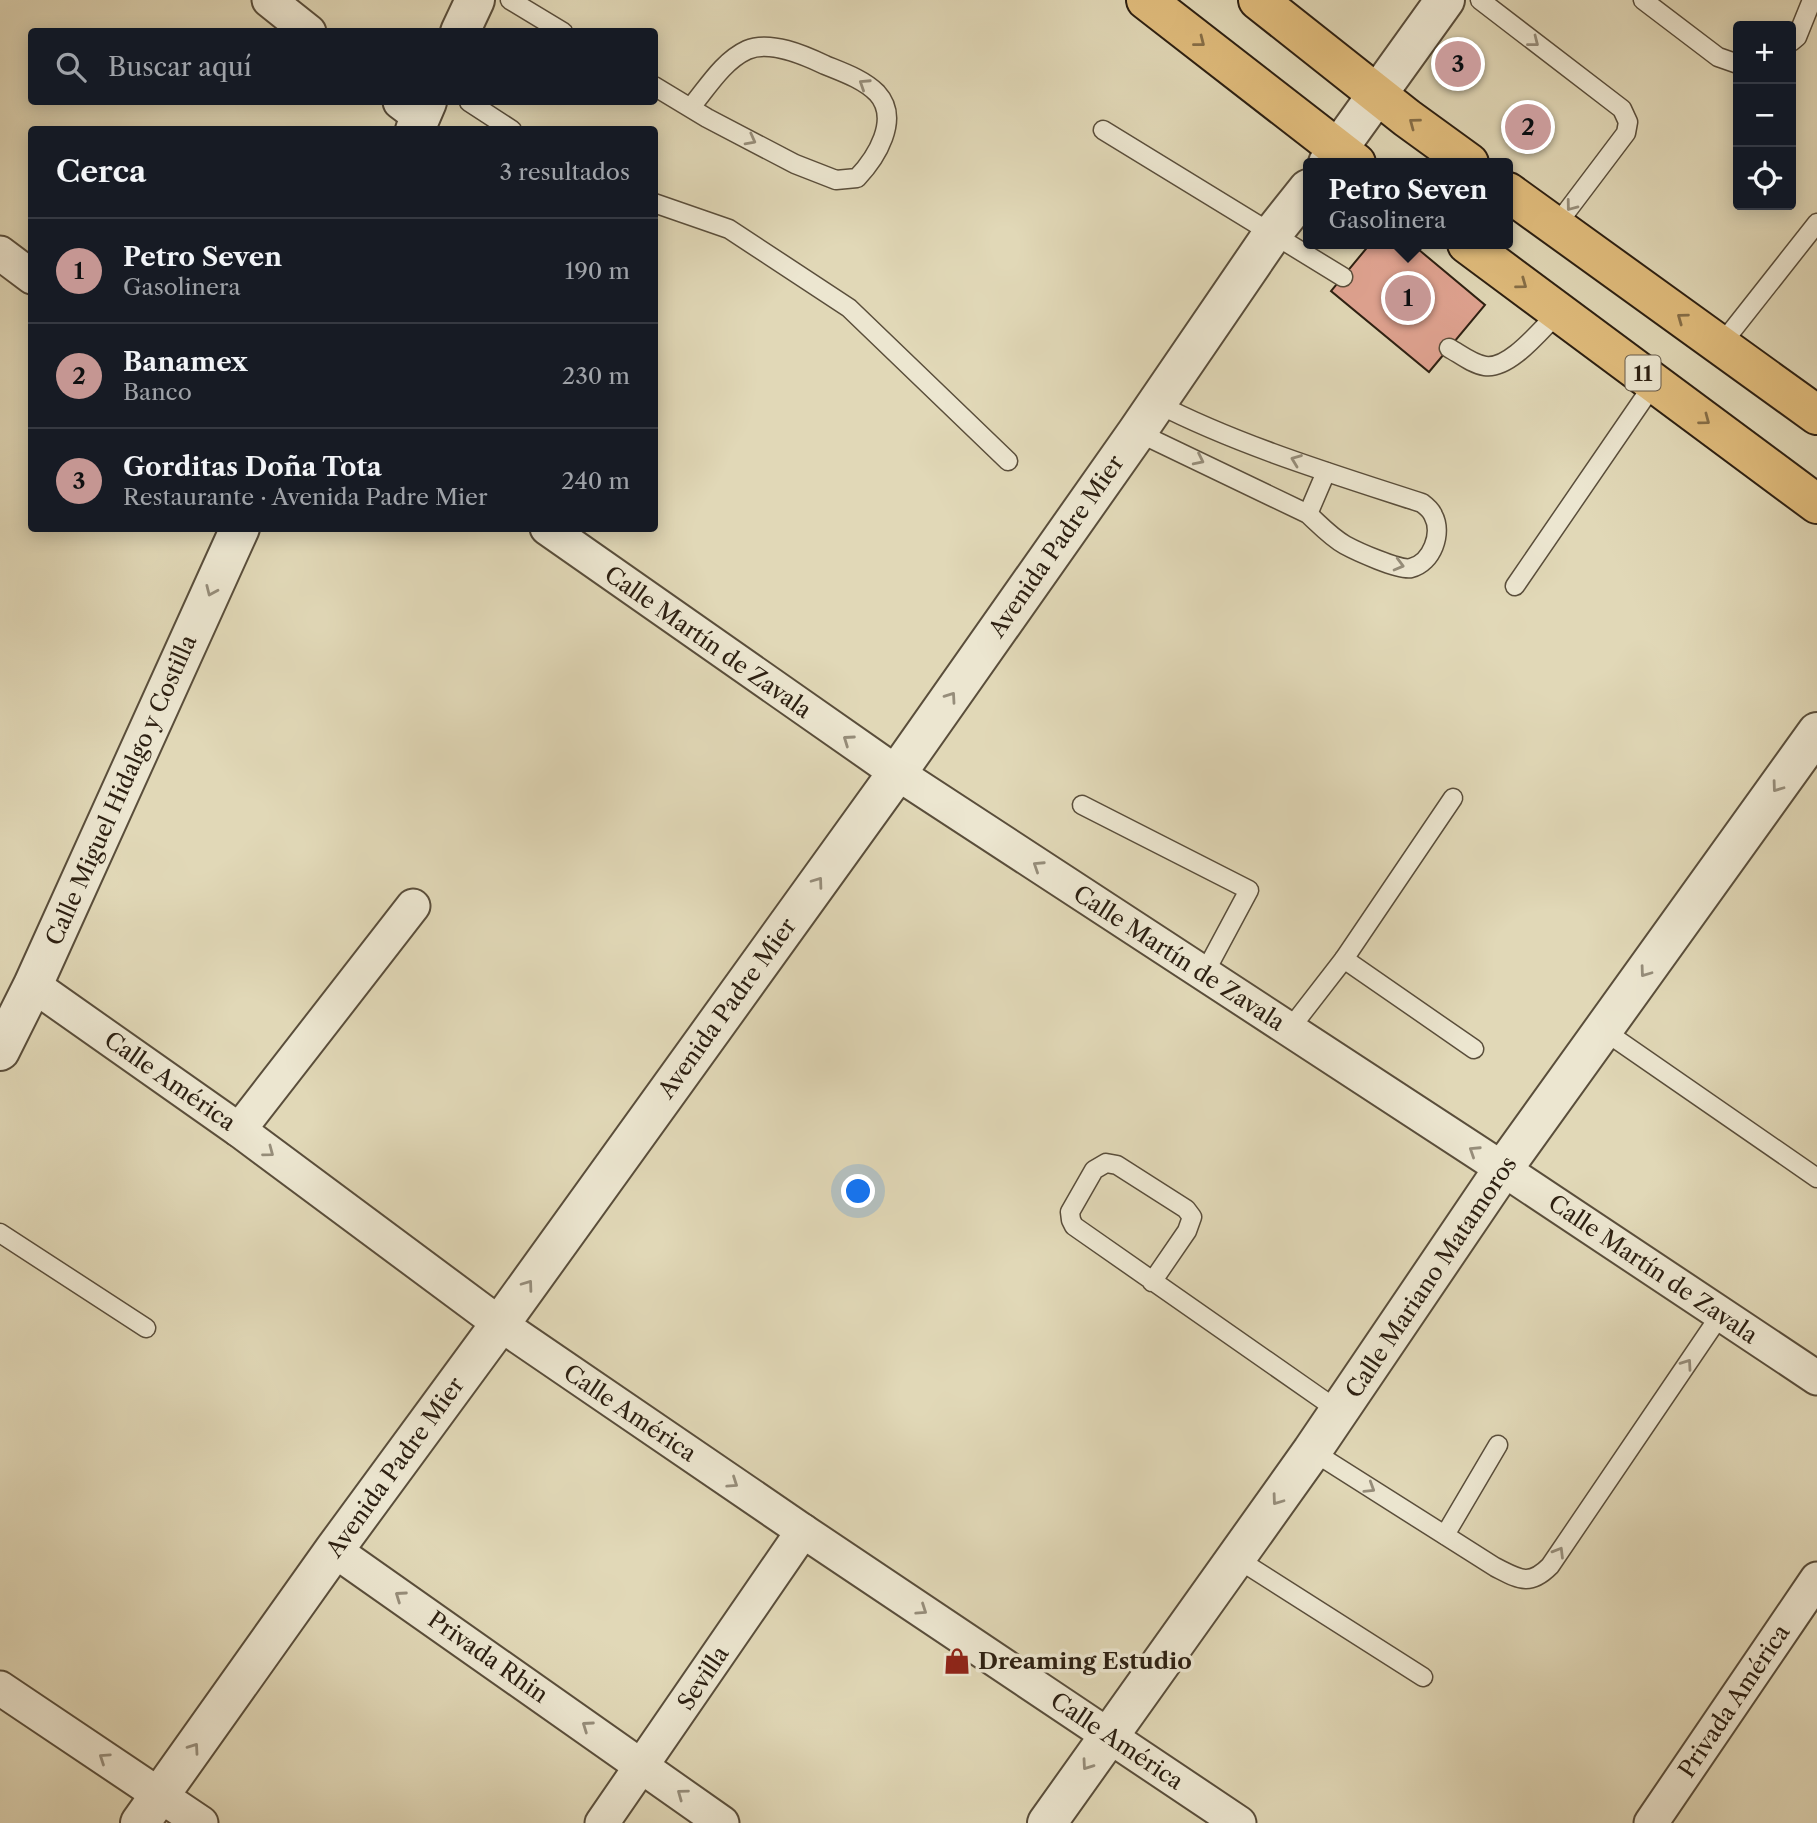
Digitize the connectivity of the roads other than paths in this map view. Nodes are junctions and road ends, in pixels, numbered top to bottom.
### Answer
1 (269, 0) edge
2 (475, 0) edge
3 (510, 0) edge
4 (1146, 0) edge
5 (1258, 0) edge
6 (1445, 0) edge
7 (1480, 0) edge
8 (1643, 0) edge
9 (1812, 0) edge
10 (304, 28) edge
11 (462, 28) edge
12 (556, 28) edge
13 (1796, 38) edge
14 (1733, 62) edge
15 (658, 88) edge
16 (1378, 94) junction
17 (474, 105) edge
18 (691, 107) junction
19 (506, 126) edge
20 (1103, 130) dead end
21 (1340, 158) edge
22 (1342, 158) edge
23 (1462, 158) edge
24 (1303, 195) edge
25 (1513, 196) edge
26 (658, 204) edge
27 (1817, 223) edge
28 (1555, 227) junction
29 (1273, 233) junction
30 (1474, 249) edge
31 (0, 253) edge
32 (28, 274) edge
33 (1342, 277) dead end
34 (1560, 311) junction
35 (1720, 346) junction
36 (1449, 348) dead end
37 (1655, 382) junction
38 (1817, 415) edge
39 (1147, 418) junction
40 (1008, 461) dead end
41 (1326, 472) junction
42 (1817, 504) edge
43 (1308, 514) junction
44 (238, 532) edge
45 (553, 532) edge
46 (1515, 586) dead end
47 (1817, 732) edge
48 (897, 774) junction
49 (1454, 798) dead end
50 (1082, 805) dead end
51 (413, 906) dead end
52 (1344, 959) junction
53 (1204, 974) junction
54 (12, 1016) edge
55 (1289, 1030) junction
56 (1603, 1030) junction
57 (1474, 1049) dead end
58 (239, 1130) junction
59 (1503, 1170) junction
60 (1817, 1178) edge
61 (0, 1233) edge
62 (1153, 1282) junction
63 (1721, 1314) junction
64 (500, 1324) junction
65 (146, 1328) dead end
66 (1817, 1378) edge
67 (1339, 1411) junction
68 (1498, 1445) dead end
69 (1312, 1451) junction
70 (803, 1531) junction
71 (1445, 1535) junction
72 (334, 1550) junction
73 (1236, 1558) junction
74 (1817, 1579) edge
75 (1423, 1677) dead end
76 (0, 1688) edge
77 (1108, 1735) junction
78 (643, 1765) junction
79 (150, 1809) edge
80 (201, 1823) edge
81 (602, 1823) edge
82 (722, 1823) edge
83 (1047, 1823) edge
84 (1239, 1823) edge
85 (1651, 1823) edge

1 - 10 street
2 - 11 street
3 - 12 lane
4 -> 21 main road
5 - 16 main road
6 - 16 street
7 -> 28 lane
8 - 14 lane
9 - 13 lane
15 - 18 lane
16 - 22 street
23 -> 16 main road
17 - 19 lane
18 -> 18 lane
20 - 29 lane
24 - 29 street, Avenida Padre Mier
25 - 28 main road
26 - 40 lane
27 - 35 lane
35 -> 28 main road
29 - 33 lane
29 - 39 street, Avenida Padre Mier
30 -> 34 main road, 11
31 - 32 street
34 - 36 lane
34 - 37 main road, 11
35 - 38 main road
37 -> 42 main road, 11
37 - 46 lane
41 -> 39 lane
39 -> 43 lane
48 -> 39 street, Avenida Padre Mier
41 - 43 lane
43 -> 41 lane
44 -> 54 street, Calle Miguel Hidalgo y Costilla
48 -> 45 street, Calle Martín de Zavala
47 -> 56 street, Calle Mariano Matamoros
53 -> 48 street, Calle Martín de Zavala
64 -> 48 street, Avenida Padre Mier
49 - 52 lane
50 - 53 lane
51 - 58 street
52 - 55 lane
52 - 57 lane
53 - 55 street, Calle Martín de Zavala
54 - 58 street, Calle América
59 -> 55 street, Calle Martín de Zavala
56 - 59 street, Calle Mariano Matamoros
56 - 60 lane
58 -> 64 street, Calle América
59 - 63 street, Calle Martín de Zavala
59 - 67 street, Calle Mariano Matamoros
61 - 65 lane
62 - 62 lane
62 - 67 lane
63 - 66 street, Calle Martín de Zavala
71 -> 63 lane
64 -> 70 street, Calle América
64 - 72 street, Avenida Padre Mier
67 - 69 street, Calle Mariano Matamoros
68 - 71 lane
69 -> 71 lane
69 -> 73 street, Calle Mariano Matamoros
70 -> 77 street, Calle América
70 - 78 street, Sevilla
78 -> 72 street, Privada Rhin
79 -> 72 street, Avenida Padre Mier
73 - 75 lane
73 - 77 street, Calle Mariano Matamoros
74 - 85 street, Privada América
79 -> 76 street
77 -> 83 street, Calle Mariano Matamoros
77 - 84 street, Calle América
78 - 81 street, Sevilla
82 -> 78 street, Privada Rhin
79 - 80 street

